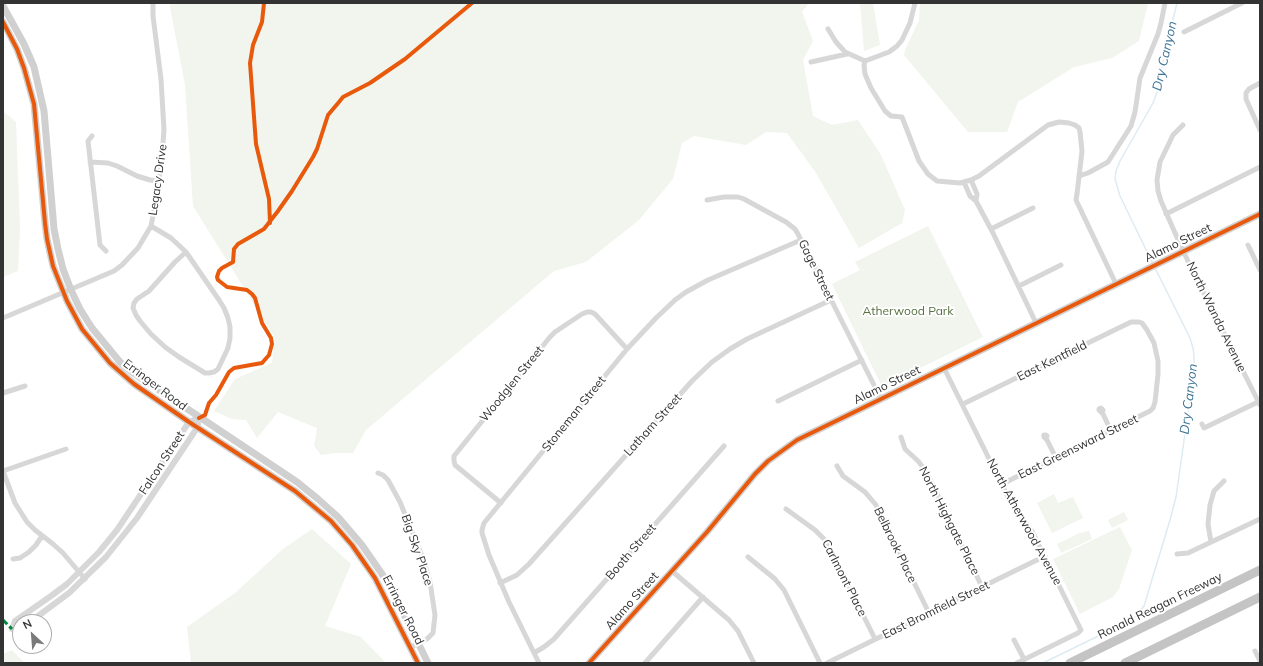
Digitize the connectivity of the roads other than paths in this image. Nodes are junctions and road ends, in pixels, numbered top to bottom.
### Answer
1 (154, 3) edge
2 (915, 3) edge
3 (1164, 3) edge
4 (1242, 3) edge
5 (3, 6) edge
6 (3, 22) edge
7 (828, 29) dead end
8 (1184, 32) dead end
9 (847, 54) junction
10 (865, 61) junction
11 (811, 62) dead end
12 (1260, 83) edge
13 (1183, 125) dead end
14 (1260, 130) edge
15 (92, 136) dead end
16 (90, 162) junction
17 (1260, 167) edge
18 (1079, 176) junction
19 (971, 180) junction
20 (159, 181) junction
21 (964, 182) junction
22 (707, 200) dead end
23 (976, 201) junction
24 (1033, 208) dead end
25 (1166, 214) junction
26 (1260, 214) edge
27 (151, 226) junction
28 (991, 229) junction
29 (801, 240) junction
30 (1248, 245) dead end
31 (106, 251) dead end
32 (1183, 251) junction
33 (186, 252) junction
34 (1061, 265) dead end
35 (1260, 270) edge
36 (1116, 284) junction
37 (1019, 286) junction
38 (71, 290) junction
39 (63, 293) junction
40 (831, 300) junction
41 (3, 318) edge
42 (1036, 323) junction
43 (627, 349) junction
44 (862, 360) junction
45 (944, 368) junction
46 (25, 386) dead end
47 (3, 393) edge
48 (881, 399) junction
49 (778, 401) dead end
50 (1259, 403) edge
51 (963, 404) junction
52 (1153, 408) joint
53 (1102, 410) dead end
54 (199, 418) junction
55 (189, 422) junction
56 (1202, 424) dead end
57 (197, 428) junction
58 (1111, 431) junction
59 (1047, 436) dead end
60 (900, 437) dead end
61 (724, 446) dead end
62 (66, 449) dead end
63 (1056, 458) junction
64 (837, 466) dead end
65 (3, 471) edge
66 (378, 473) dead end
67 (1224, 482) dead end
68 (1002, 484) junction
69 (501, 503) junction
70 (786, 509) dead end
71 (1260, 519) edge
72 (42, 536) junction
73 (1211, 542) junction
74 (1177, 554) dead end
75 (1044, 556) junction
76 (748, 557) dead end
77 (12, 559) dead end
78 (1260, 570) edge
79 (672, 571) junction
80 (79, 572) junction
81 (85, 579) junction
82 (500, 582) junction
83 (982, 587) junction
84 (703, 597) junction
85 (1260, 597) edge
86 (928, 613) junction
87 (25, 614) edge
88 (41, 614) edge
89 (875, 639) junction
90 (1014, 640) dead end
91 (418, 644) junction
92 (411, 647) junction
93 (1255, 651) dead end
94 (534, 653) junction
95 (1024, 659) junction
96 (1260, 661) edge
97 (418, 663) edge
98 (428, 663) edge
99 (539, 663) edge
100 (589, 663) edge
101 (645, 663) edge
102 (754, 663) edge
103 (820, 663) edge
104 (827, 663) edge
105 (1017, 663) edge
106 (1070, 663) edge
107 (1125, 663) edge

1 - 20 street, Legacy Drive
2 - 10 street
3 - 18 street
4 - 8 street
5 - 38 main road, Erringer Road
6 - 39 main road, Erringer Road
7 - 9 street
9 - 10 street
9 - 11 street
10 - 21 street
12 - 14 street
13 - 25 street, North Wanda Avenue
15 - 16 street
16 - 20 street
16 - 31 street
17 - 25 street
18 - 19 street
18 - 36 street
19 - 21 street
19 - 23 street
20 - 27 street, Legacy Drive
21 - 23 street
22 - 29 street, Gage Street
23 - 28 street
24 - 28 street
25 - 32 street, North Wanda Avenue
26 - 32 main road, Alamo Street
27 - 33 street
27 - 38 street, Legacy Drive
28 - 37 street
29 - 40 street, Gage Street
29 - 43 street, Stoneman Street
30 - 35 street
32 - 36 main road, Alamo Street
32 - 50 street, North Wanda Avenue
33 - 33 street
34 - 37 street
36 - 42 main road, Alamo Street
37 - 42 street
38 - 39 street, Legacy Drive
38 - 54 main road, Erringer Road
39 - 41 street, Legacy Drive
39 - 55 main road, Erringer Road
40 - 44 street, Gage Street
40 - 82 street, Latham Street
42 - 45 main road, Alamo Street
43 - 69 street, Stoneman Street
43 - 69 street, Woodglen Street
44 - 48 street, Gage Street
44 - 49 street
45 - 48 main road, Alamo Street
45 - 51 street, North Atherwood Avenue
46 - 47 street
48 - 79 main road, Alamo Street
50 - 56 street
51 - 52 street, East Kentfield
51 - 68 street, North Atherwood Avenue
52 - 58 street, East Greensward Street
53 - 58 street
54 - 55 street, Falcon Street
54 - 57 street, Falcon Street
54 - 91 main road, Erringer Road
55 - 57 main road, Erringer Road
55 - 80 street, Falcon Street
57 - 81 street, Falcon Street
57 - 92 main road, Erringer Road
58 - 63 street, East Greensward Street
59 - 63 street
60 - 83 street, North Highgate Place
61 - 94 street, Booth Street
62 - 65 street
63 - 68 street, East Greensward Street
64 - 86 street, Belbrook Place
65 - 72 street
66 - 91 street, Big Sky Place
67 - 73 street
68 - 75 street, North Atherwood Avenue
69 - 82 street, Stoneman Street
70 - 89 street, Carlmont Place
71 - 73 street
72 - 77 street
72 - 80 street
73 - 74 street
75 - 83 street, East Bromfield Street
75 - 95 street, North Atherwood Avenue
76 - 103 street
78 - 106 highway, Ronald Reagan Freeway
79 - 84 street
79 - 100 main road, Alamo Street
80 - 81 street
80 - 87 street, Falcon Street
81 - 88 street, Falcon Street
82 - 94 street, Stoneman Street
83 - 86 street, East Bromfield Street
84 - 101 street
84 - 102 street
85 - 107 highway
86 - 89 street, East Bromfield Street
89 - 104 street, East Bromfield Street
90 - 95 street
91 - 92 street, Big Sky Place
91 - 98 main road, Erringer Road
92 - 97 main road, Erringer Road
93 - 96 street
94 - 99 street, Stoneman Street
95 - 105 street

